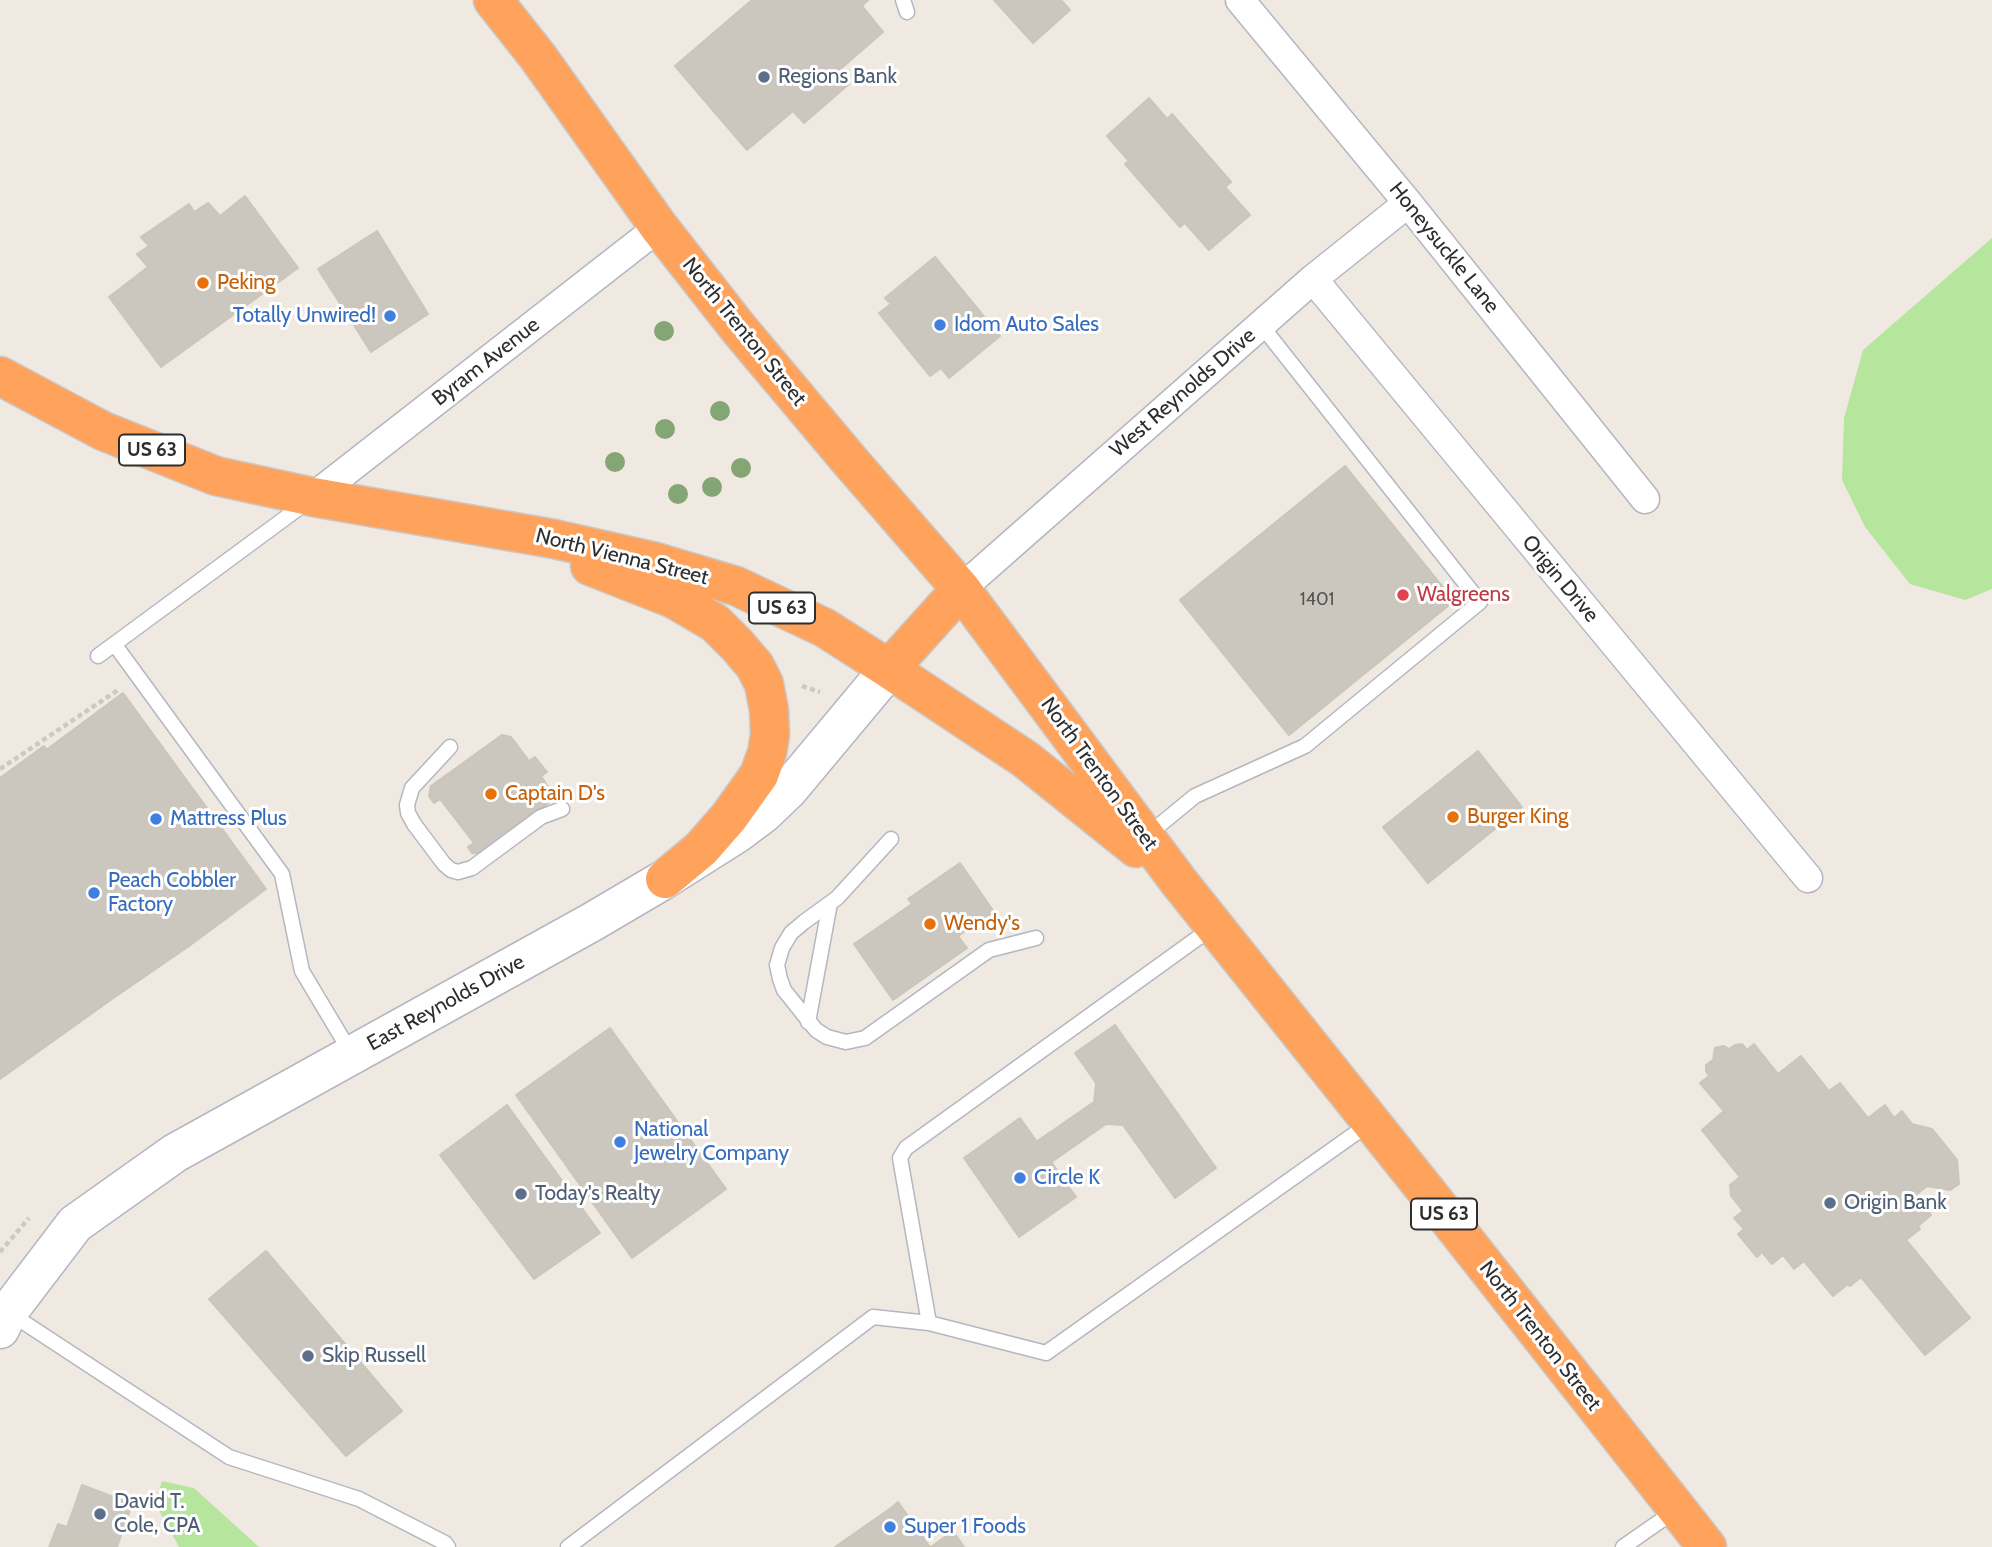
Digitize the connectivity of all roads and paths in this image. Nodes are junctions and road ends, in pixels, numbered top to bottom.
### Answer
1 (493, 0) edge
2 (1240, 0) edge
3 (1408, 203) junction
4 (659, 227) junction
5 (1313, 279) junction
6 (1261, 325) junction
7 (0, 376) edge
8 (313, 497) junction
9 (1645, 499) dead end
10 (458, 522) junction
11 (961, 589) junction
12 (115, 645) junction
13 (99, 656) dead end
14 (889, 669) junction
15 (791, 688) dead end
16 (118, 690) dead end
17 (825, 694) dead end
18 (450, 747) dead end
19 (0, 769) edge
20 (562, 809) dead end
21 (1145, 837) junction
22 (891, 839) dead end
23 (1808, 878) dead end
24 (665, 879) junction
25 (1178, 882) junction
26 (830, 903) junction
27 (1214, 927) junction
28 (1036, 938) dead end
29 (808, 1022) junction
30 (352, 1055) junction
31 (1371, 1122) junction
32 (4, 1321) edge
33 (929, 1323) junction
34 (1677, 1510) junction
35 (448, 1547) edge
36 (568, 1547) edge
37 (1623, 1547) edge
38 (1707, 1547) edge

1 - 4 highway, North Trenton Street / US 63
2 - 3 street, Honeysuckle Lane
3 - 5 street, West Reynolds Drive
3 - 9 street, Honeysuckle Lane
4 - 8 street, Byram Avenue
4 - 11 highway, North Trenton Street / US 63
5 - 6 street, West Reynolds Drive
5 - 23 street, Origin Drive
6 - 11 street, West Reynolds Drive
6 - 21 lane
7 - 8 highway, North Vienna Street / US 63
8 - 10 highway, North Vienna Street / US 63
8 - 12 lane
10 - 14 highway, North Vienna Street / US 63
10 - 24 highway
11 - 14 highway
11 - 21 highway, North Trenton Street / US 63
12 - 13 lane
12 - 30 lane
14 - 24 street, East Reynolds Drive
14 - 25 highway, North Vienna Street / US 63
15 - 17 path
16 - 19 path
18 - 20 lane
21 - 25 highway, North Trenton Street / US 63
22 - 26 lane
24 - 30 street, East Reynolds Drive
25 - 27 highway, North Trenton Street / US 63
26 - 29 lane
26 - 29 lane
27 - 31 highway, North Trenton Street / US 63
27 - 33 lane
28 - 29 lane
30 - 32 street, East Reynolds Drive
31 - 33 lane
31 - 34 highway, North Trenton Street / US 63
32 - 35 lane
33 - 36 lane
34 - 37 lane
34 - 38 highway, North Trenton Street / US 63

